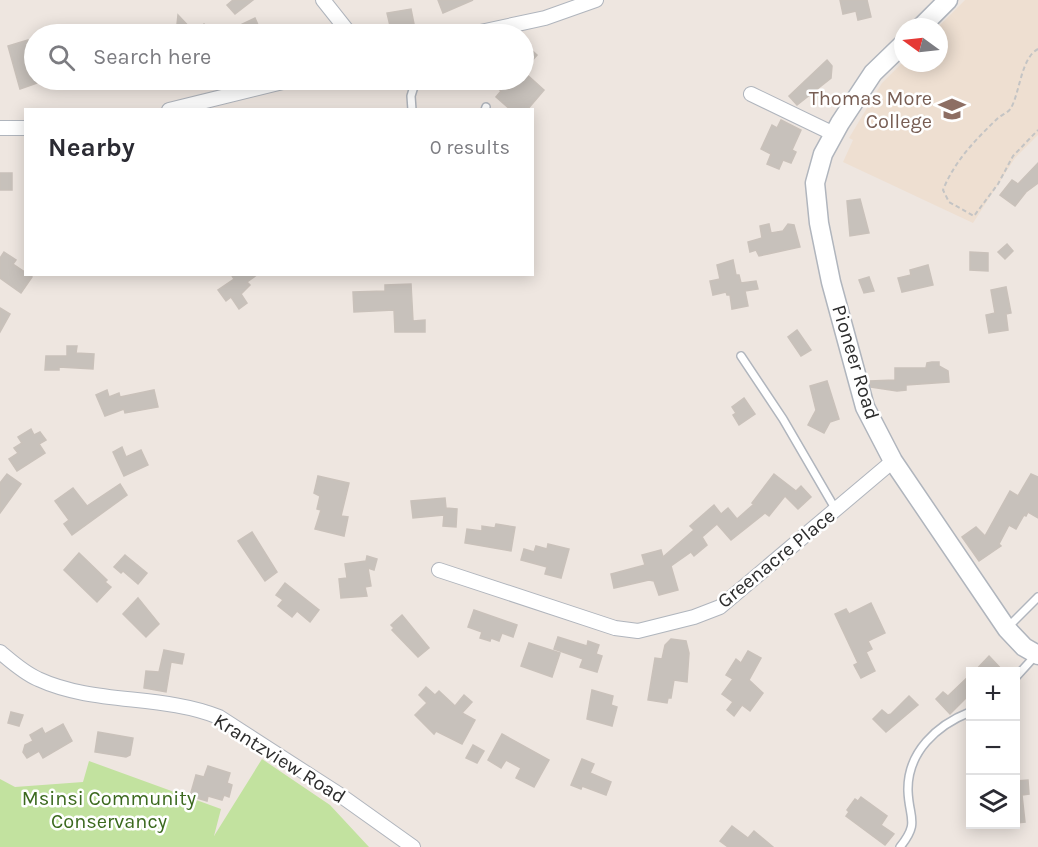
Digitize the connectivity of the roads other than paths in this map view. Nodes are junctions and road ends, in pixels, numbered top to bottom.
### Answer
1 (323, 0) edge
2 (596, 0) edge
3 (948, 0) edge
4 (930, 18) edge
5 (342, 24) edge
6 (517, 24) edge
7 (894, 53) edge
8 (250, 90) edge
9 (413, 90) edge
10 (751, 94) dead end
11 (177, 108) edge
12 (412, 108) edge
13 (0, 128) edge
14 (24, 128) edge
15 (834, 134) junction
16 (741, 356) dead end
17 (893, 461) junction
18 (836, 510) junction
19 (439, 570) dead end
20 (1038, 597) edge
21 (1006, 629) junction
22 (0, 652) edge
23 (1037, 654) edge
24 (1020, 673) edge
25 (966, 714) edge
26 (413, 847) edge
27 (900, 847) edge

1 - 5 street
2 - 6 street
3 - 4 main road
7 - 15 main road, Pioneer Road
8 - 11 street
9 - 12 lane
10 - 15 street
13 - 14 street
15 - 17 main road, Pioneer Road
16 - 18 lane
17 - 18 street, Greenacre Place
17 - 21 main road, Pioneer Road
18 - 19 street, Greenacre Place
20 - 21 lane
21 - 23 main road, Pioneer Road
22 - 26 street, Krantzview Road
23 - 24 lane
25 - 27 lane

